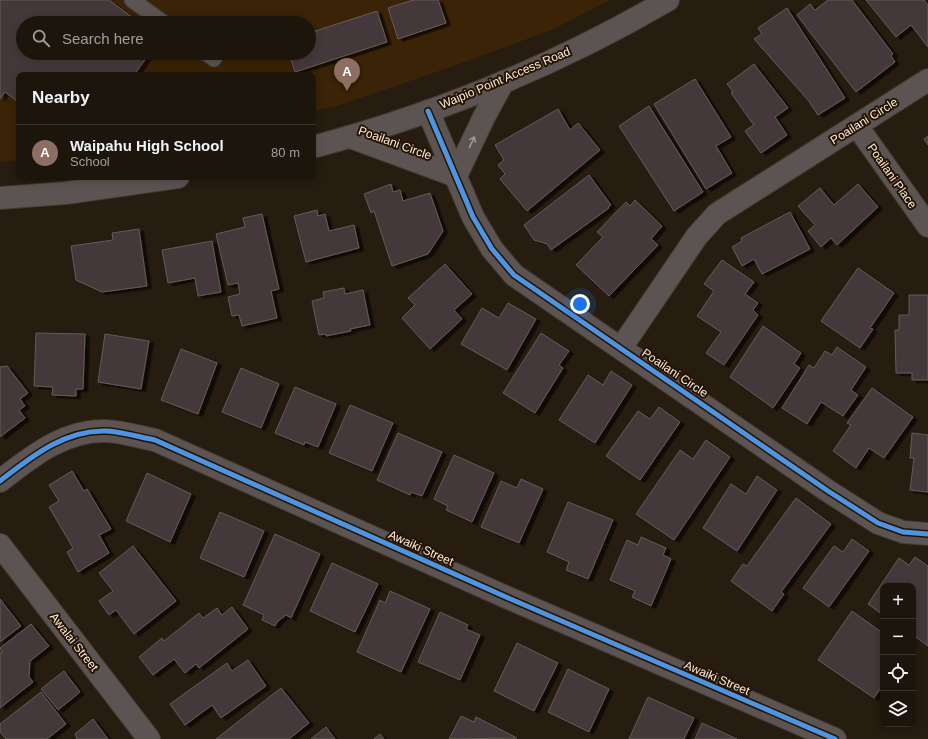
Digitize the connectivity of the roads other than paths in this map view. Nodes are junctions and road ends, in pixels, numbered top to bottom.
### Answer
1 (132, 0) edge
2 (668, 0) edge
3 (154, 16) edge
4 (928, 80) edge
5 (503, 82) junction
6 (428, 112) junction
7 (857, 126) junction
8 (350, 137) junction
9 (316, 146) edge
10 (456, 176) junction
11 (157, 180) edge
12 (0, 198) edge
13 (928, 226) edge
14 (621, 348) junction
15 (0, 480) edge
16 (928, 534) edge
17 (0, 545) edge
18 (813, 735) edge
19 (149, 739) edge
20 (834, 739) edge

1 - 3 lane
2 - 5 street, Waipio Point Access Road
4 - 7 street, Poailani Circle
5 - 6 street, Waipio Point Access Road
10 -> 5 street
6 - 8 street, Waipio Point Access Road
6 - 10 street, Poailani Circle
7 - 13 street, Poailani Place
7 - 14 street, Poailani Circle
8 - 9 street, Waipio Point Access Road
8 - 10 street, Poailani Circle
10 - 14 street, Poailani Circle
11 - 12 street
14 - 16 street, Poailani Circle
15 - 18 street, Awaiki Street
17 - 19 street, Awalai Street
18 - 20 street, Awaiki Street

